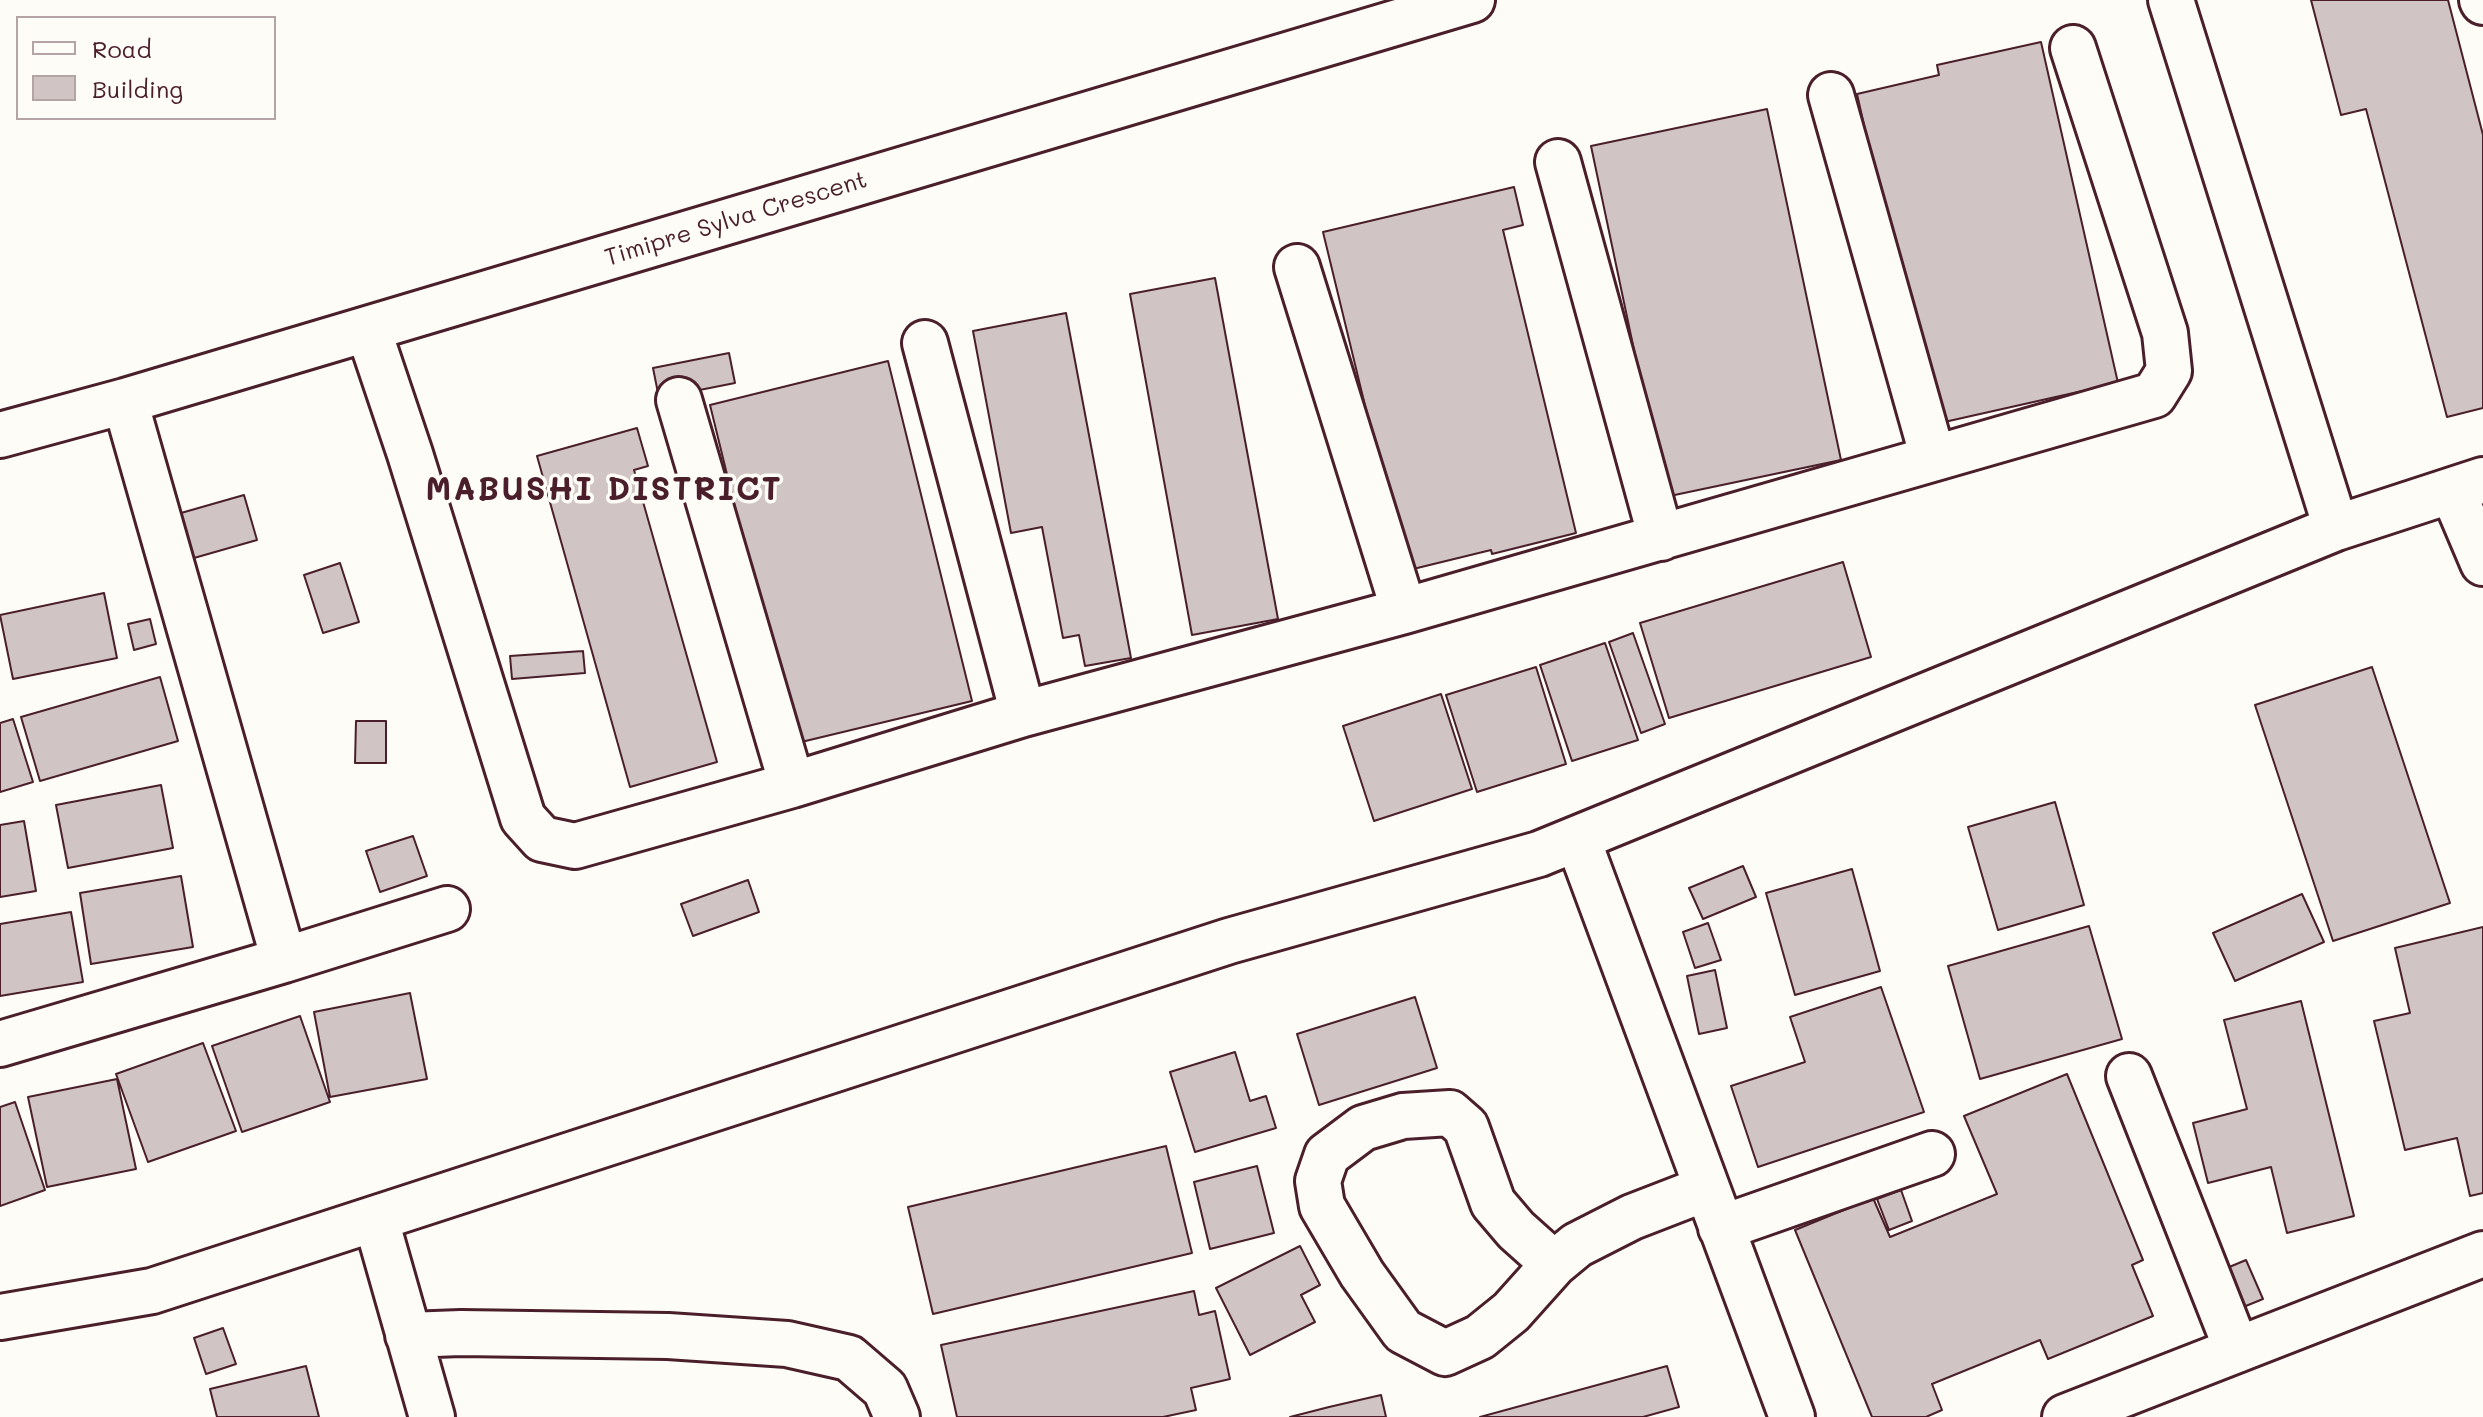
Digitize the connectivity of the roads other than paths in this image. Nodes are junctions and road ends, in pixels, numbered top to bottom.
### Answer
1 (1472, 0) edge
2 (2171, 0) edge
3 (2073, 48) dead end
4 (1831, 95) dead end
5 (1558, 162) dead end
6 (1297, 267) dead end
7 (368, 329) junction
8 (925, 343) dead end
9 (679, 400) dead end
10 (125, 401) junction
11 (0, 435) edge
12 (1933, 458) junction
13 (2467, 485) edge
14 (2336, 528) junction
15 (1661, 538) junction
16 (2483, 563) edge
17 (1404, 611) junction
18 (1023, 714) junction
19 (792, 785) junction
20 (1578, 840) junction
21 (447, 909) dead end
22 (284, 960) junction
23 (0, 1044) edge
24 (2129, 1076) dead end
25 (1932, 1154) dead end
26 (1707, 1188) junction
27 (376, 1220) junction
28 (1721, 1228) junction
29 (2482, 1258) edge
30 (1554, 1264) junction
31 (0, 1317) edge
32 (408, 1335) junction
33 (2237, 1350) junction
34 (432, 1417) edge
35 (897, 1417) edge
36 (1792, 1417) edge
37 (2065, 1417) edge

1 - 7 street, Timipre Sylva Crescent
2 - 14 street
3 - 12 street
4 - 12 street
5 - 15 street
6 - 17 street
7 - 10 street, Timipre Sylva Crescent
7 - 19 street
8 - 18 street
9 - 19 street
10 - 11 street, Timipre Sylva Crescent
10 - 22 street
12 - 15 street
13 - 14 street
13 - 16 street
14 - 20 street
15 - 17 street
17 - 18 street
18 - 19 street
20 - 26 street
20 - 27 street
21 - 22 street
22 - 23 street
24 - 33 street
25 - 28 street
26 - 28 street
26 - 30 street
27 - 31 street
27 - 32 street
28 - 36 street
29 - 33 street
30 - 30 street
32 - 34 street
32 - 35 street
33 - 37 street

